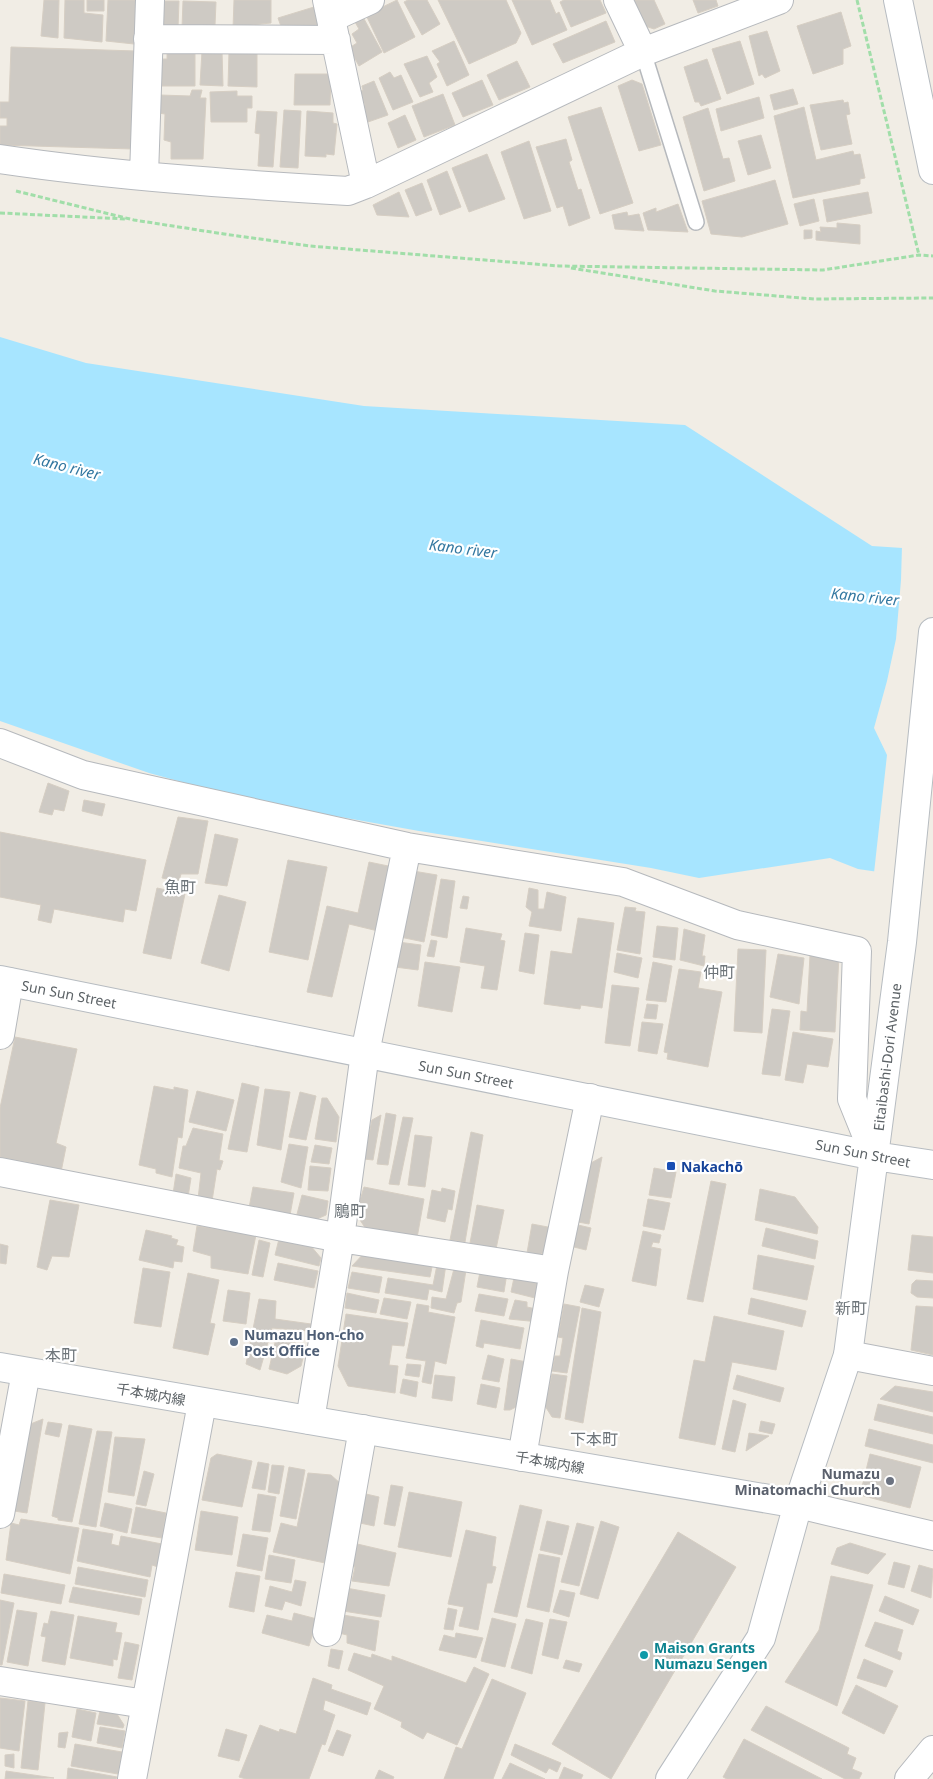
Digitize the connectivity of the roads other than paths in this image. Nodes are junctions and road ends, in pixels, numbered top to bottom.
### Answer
1 (150, 0) edge
2 (370, 0) edge
3 (618, 0) edge
4 (779, 0) edge
5 (898, 0) edge
6 (331, 19) edge
7 (148, 39) junction
8 (642, 52) junction
9 (926, 105) edge
10 (0, 159) edge
11 (933, 170) edge
12 (144, 175) junction
13 (366, 184) junction
14 (696, 222) dead end
15 (933, 632) edge
16 (0, 743) edge
17 (407, 847) junction
18 (5, 981) edge
19 (0, 1036) edge
20 (365, 1054) junction
21 (590, 1098) junction
22 (875, 1156) junction
23 (933, 1166) edge
24 (0, 1172) edge
25 (340, 1238) junction
26 (554, 1271) junction
27 (848, 1355) junction
28 (13, 1369) edge
29 (933, 1371) edge
30 (202, 1403) junction
31 (310, 1420) junction
32 (363, 1429) junction
33 (522, 1457) junction
34 (798, 1504) junction
35 (0, 1514) edge
36 (933, 1536) edge
37 (327, 1632) dead end
38 (0, 1681) edge
39 (145, 1704) junction
40 (931, 1756) edge
41 (132, 1779) edge
42 (670, 1779) edge
43 (909, 1779) edge

1 - 7 street
2 - 6 street
3 - 8 street
4 - 8 street
5 - 9 street
6 - 7 street
6 - 13 street
7 - 12 street
8 - 13 street
8 - 14 lane
9 - 11 street
10 - 12 street
12 - 13 street
15 - 22 street, Eitaibashi-Dori Avenue
16 - 17 street
17 - 20 street
17 - 22 street
18 - 19 street
18 - 20 street, Sun Sun Street
20 - 21 street, Sun Sun Street
20 - 25 street
21 - 22 street, Sun Sun Street
21 - 26 street
22 - 23 street, Sun Sun Street
22 - 27 street, Eitaibashi-Dori Avenue
24 - 25 street
25 - 26 street
25 - 31 street
26 - 33 street
27 - 29 street
27 - 34 street, Eitaibashi-Dori Avenue
28 - 30 street, 千本城内線
28 - 35 street
30 - 31 street, 千本城内線
30 - 39 street
31 - 32 street, 千本城内線
32 - 33 street, 千本城内線
32 - 37 street
33 - 34 street, 千本城内線
34 - 36 street, 千本城内線
34 - 42 street
38 - 39 street
39 - 41 street
40 - 43 street

